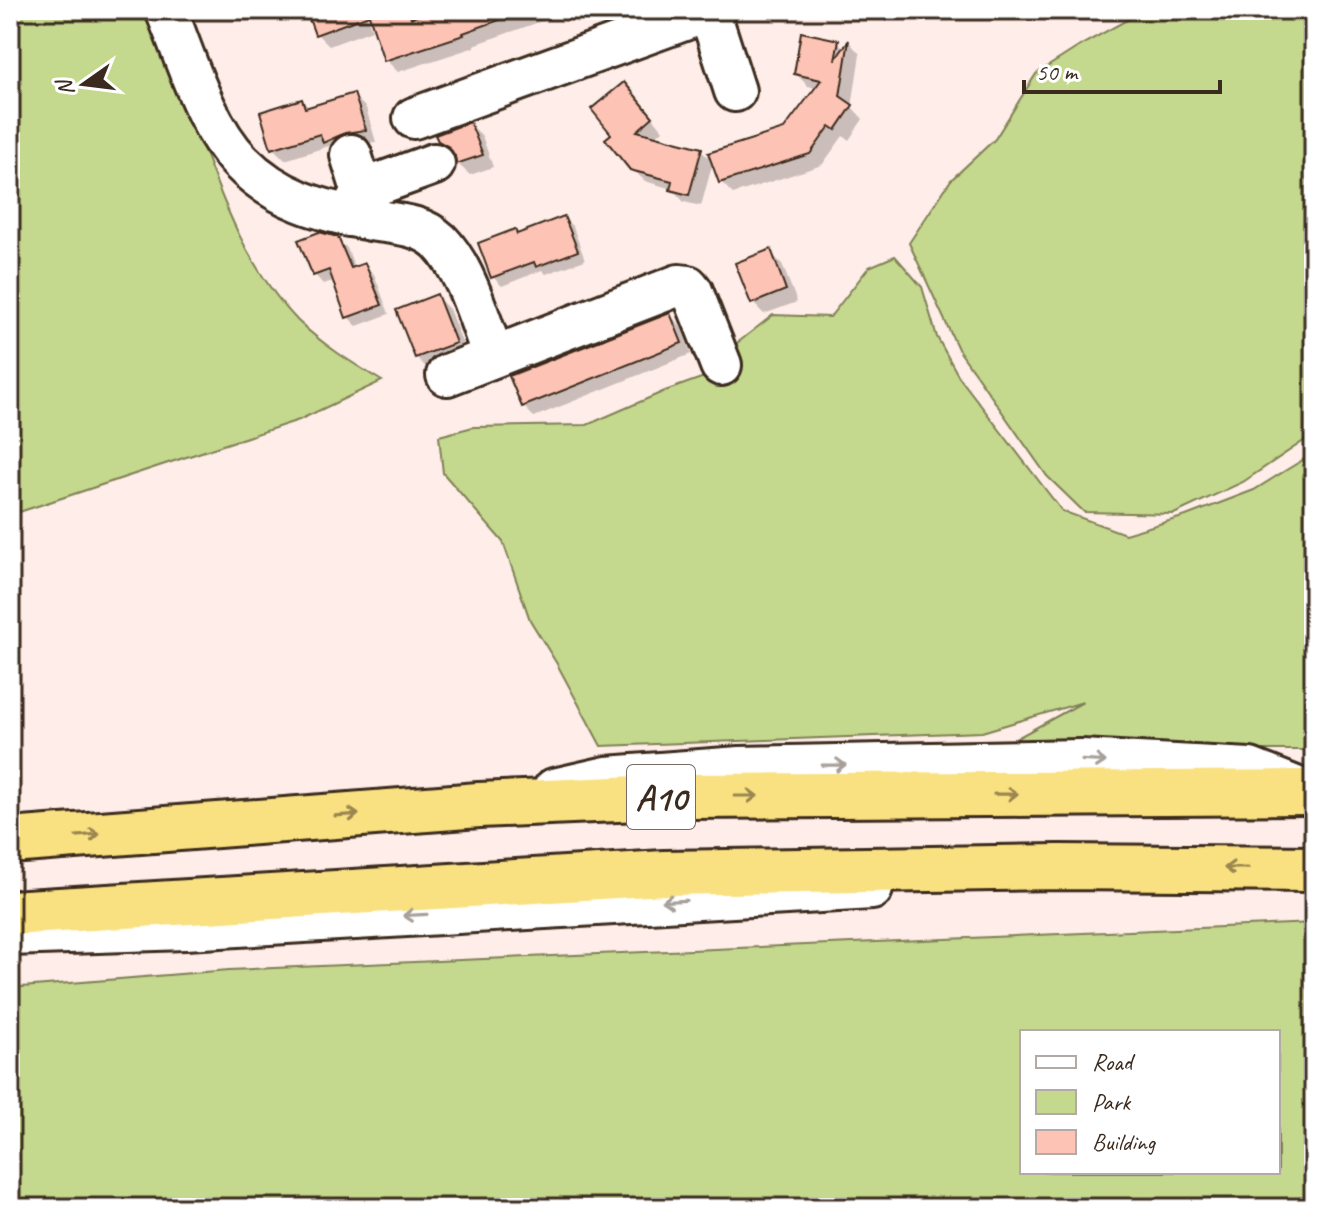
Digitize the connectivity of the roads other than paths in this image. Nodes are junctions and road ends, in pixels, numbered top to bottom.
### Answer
1 (166, 10) edge
2 (709, 10) edge
3 (735, 91) dead end
4 (414, 118) dead end
5 (434, 164) dead end
6 (354, 187) junction
7 (493, 356) junction
8 (721, 365) dead end
9 (447, 375) dead end
10 (1311, 792) edge
11 (10, 841) edge
12 (1059, 867) junction
13 (1314, 869) edge
14 (10, 913) edge
15 (10, 935) edge

1 - 6 street
2 - 3 street
2 - 4 street
5 - 6 street
6 - 7 street
7 - 8 street
7 - 9 street
11 -> 10 highway, A10
13 -> 12 highway, A10
12 - 14 highway, A10
12 -> 15 street

